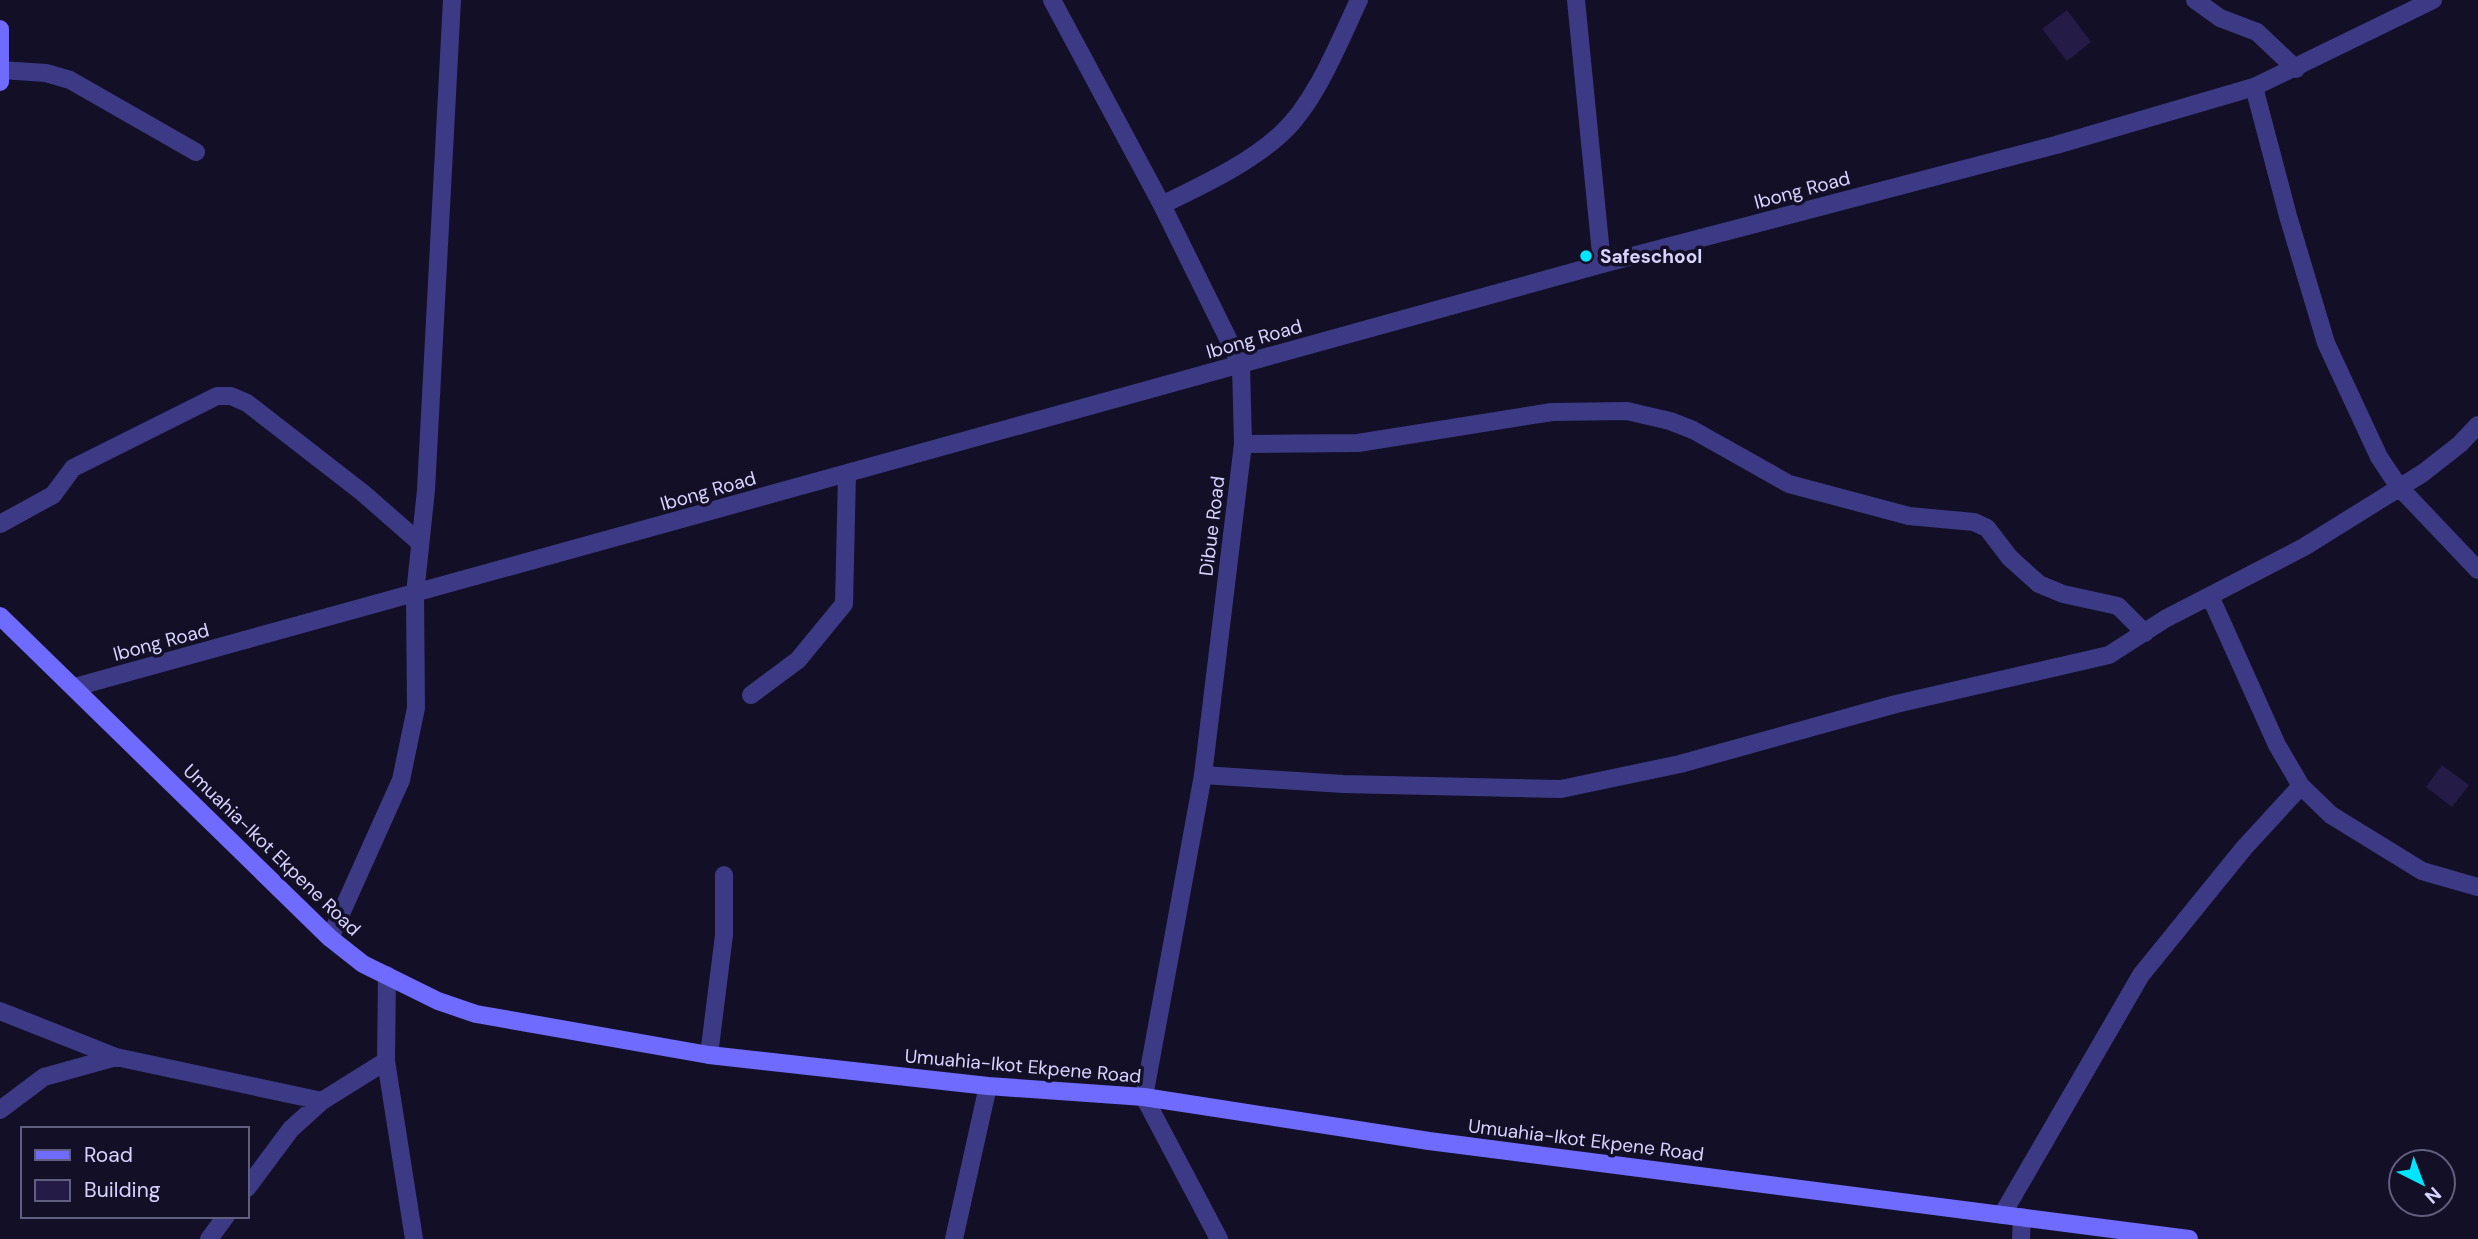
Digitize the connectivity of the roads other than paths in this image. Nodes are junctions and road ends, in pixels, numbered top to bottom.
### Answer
1 (452, 0) edge
2 (1052, 0) edge
3 (1359, 0) edge
4 (1576, 0) edge
5 (2195, 0) edge
6 (2433, 0) edge
7 (0, 29) edge
8 (2296, 69) junction
9 (1, 70) edge
10 (0, 82) edge
11 (2254, 87) junction
12 (196, 152) dead end
13 (1161, 205) junction
14 (1602, 264) junction
15 (1241, 365) junction
16 (2478, 425) edge
17 (1243, 444) junction
18 (847, 474) junction
19 (2399, 487) junction
20 (0, 524) edge
21 (419, 542) junction
22 (2478, 570) edge
23 (415, 594) junction
24 (2210, 596) junction
25 (0, 616) edge
26 (2145, 633) junction
27 (75, 687) junction
28 (751, 695) dead end
29 (1203, 775) junction
30 (2301, 786) junction
31 (724, 875) dead end
32 (2478, 887) edge
33 (330, 938) junction
34 (387, 975) junction
35 (0, 1011) edge
36 (70, 1038) junction
37 (709, 1055) junction
38 (116, 1057) junction
39 (386, 1061) junction
40 (69, 1069) junction
41 (988, 1086) junction
42 (1144, 1097) junction
43 (322, 1101) junction
44 (0, 1110) edge
45 (248, 1187) edge
46 (2002, 1215) junction
47 (2022, 1217) junction
48 (225, 1218) edge
49 (209, 1239) edge
50 (414, 1239) edge
51 (954, 1239) edge
52 (1219, 1239) edge
53 (2021, 1239) edge
54 (2189, 1239) edge

1 - 21 street
2 - 13 street, Dibue Road
3 - 13 street
4 - 14 street
5 - 8 street
6 - 8 street, Ibong Road
7 - 9 main road
8 - 11 street, Ibong Road
9 - 10 main road
9 - 12 street
11 - 14 street, Ibong Road
11 - 19 street
13 - 15 street, Dibue Road
14 - 15 street, Ibong Road
15 - 17 street, Dibue Road
15 - 18 street, Ibong Road
16 - 19 street
17 - 26 street
17 - 29 street, Dibue Road
18 - 23 street, Ibong Road
18 - 28 street
19 - 22 street
19 - 24 street
20 - 21 street
21 - 23 street
23 - 27 street, Ibong Road
23 - 33 street
24 - 26 street
24 - 30 street
25 - 27 main road, Umuahia-Ikot Ekpene Road
26 - 29 street
27 - 33 main road, Umuahia-Ikot Ekpene Road
29 - 42 street, Dibue Road
30 - 32 street
30 - 46 street
31 - 37 street
33 - 34 main road, Umuahia-Ikot Ekpene Road
34 - 37 main road, Umuahia-Ikot Ekpene Road
34 - 39 street
35 - 36 street
36 - 38 street
36 - 40 street
37 - 41 main road, Umuahia-Ikot Ekpene Road
38 - 40 street
38 - 43 street
39 - 43 street
39 - 50 street
40 - 44 street
41 - 42 main road, Umuahia-Ikot Ekpene Road
41 - 51 street
42 - 46 main road, Umuahia-Ikot Ekpene Road
42 - 52 street
43 - 45 street
46 - 47 main road, Umuahia-Ikot Ekpene Road
47 - 53 street
47 - 54 main road, Umuahia-Ikot Ekpene Road
48 - 49 street

